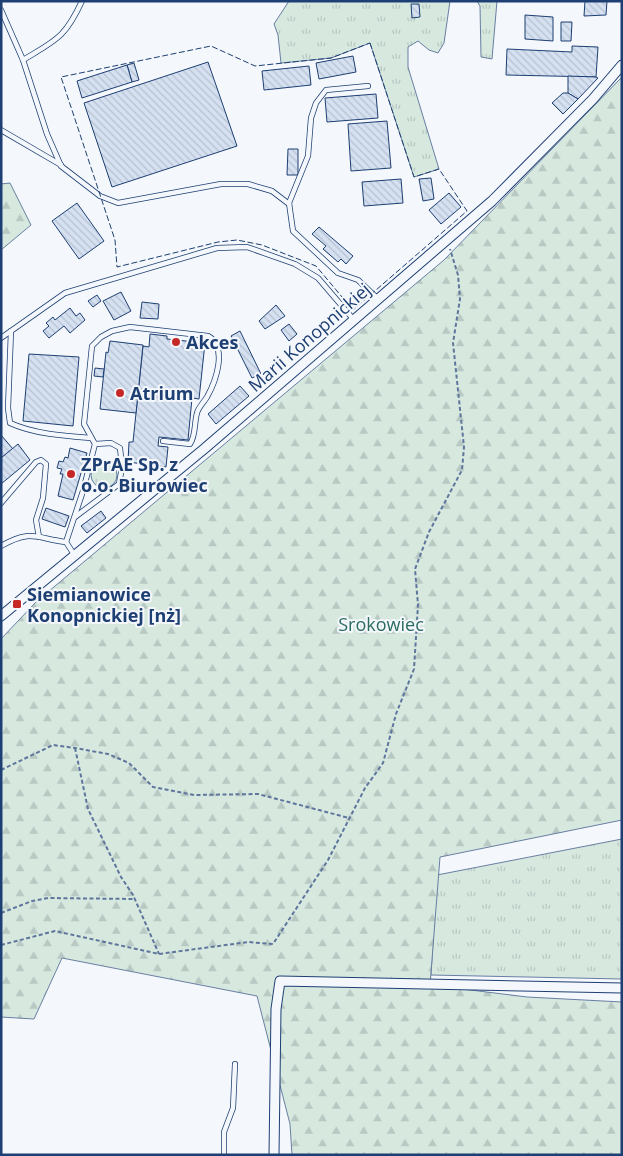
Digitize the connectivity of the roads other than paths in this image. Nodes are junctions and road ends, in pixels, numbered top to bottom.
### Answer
1 (82, 1) edge
2 (1, 10) edge
3 (23, 60) junction
4 (622, 65) edge
5 (368, 86) dead end
6 (1, 130) edge
7 (62, 166) junction
8 (289, 204) junction
9 (378, 299) junction
10 (354, 320) junction
11 (11, 331) junction
12 (1, 338) edge
13 (91, 438) junction
14 (163, 441) dead end
15 (95, 444) junction
16 (1, 503) edge
17 (74, 518) junction
18 (39, 538) junction
19 (66, 542) junction
20 (1, 546) edge
21 (75, 556) junction
22 (5, 611) edge
23 (1, 616) edge
24 (622, 988) edge
25 (234, 1064) dead end
26 (224, 1155) edge
27 (274, 1155) edge

1 - 3 lane
2 - 3 lane
3 - 7 lane
4 - 9 street, Marii Konopnickiej
5 - 8 lane
6 - 7 lane
7 - 8 lane
8 - 9 lane
9 - 10 street, Marii Konopnickiej
10 - 11 lane
10 - 21 street, Marii Konopnickiej
11 - 12 lane
11 - 13 lane
13 - 14 lane
13 - 15 lane
15 - 17 lane
15 - 17 lane
16 - 18 lane
17 - 19 lane
18 - 19 lane
18 - 20 lane
19 - 21 lane
21 - 22 street, Marii Konopnickiej
22 - 23 street, Marii Konopnickiej
24 - 27 street
25 - 26 lane

